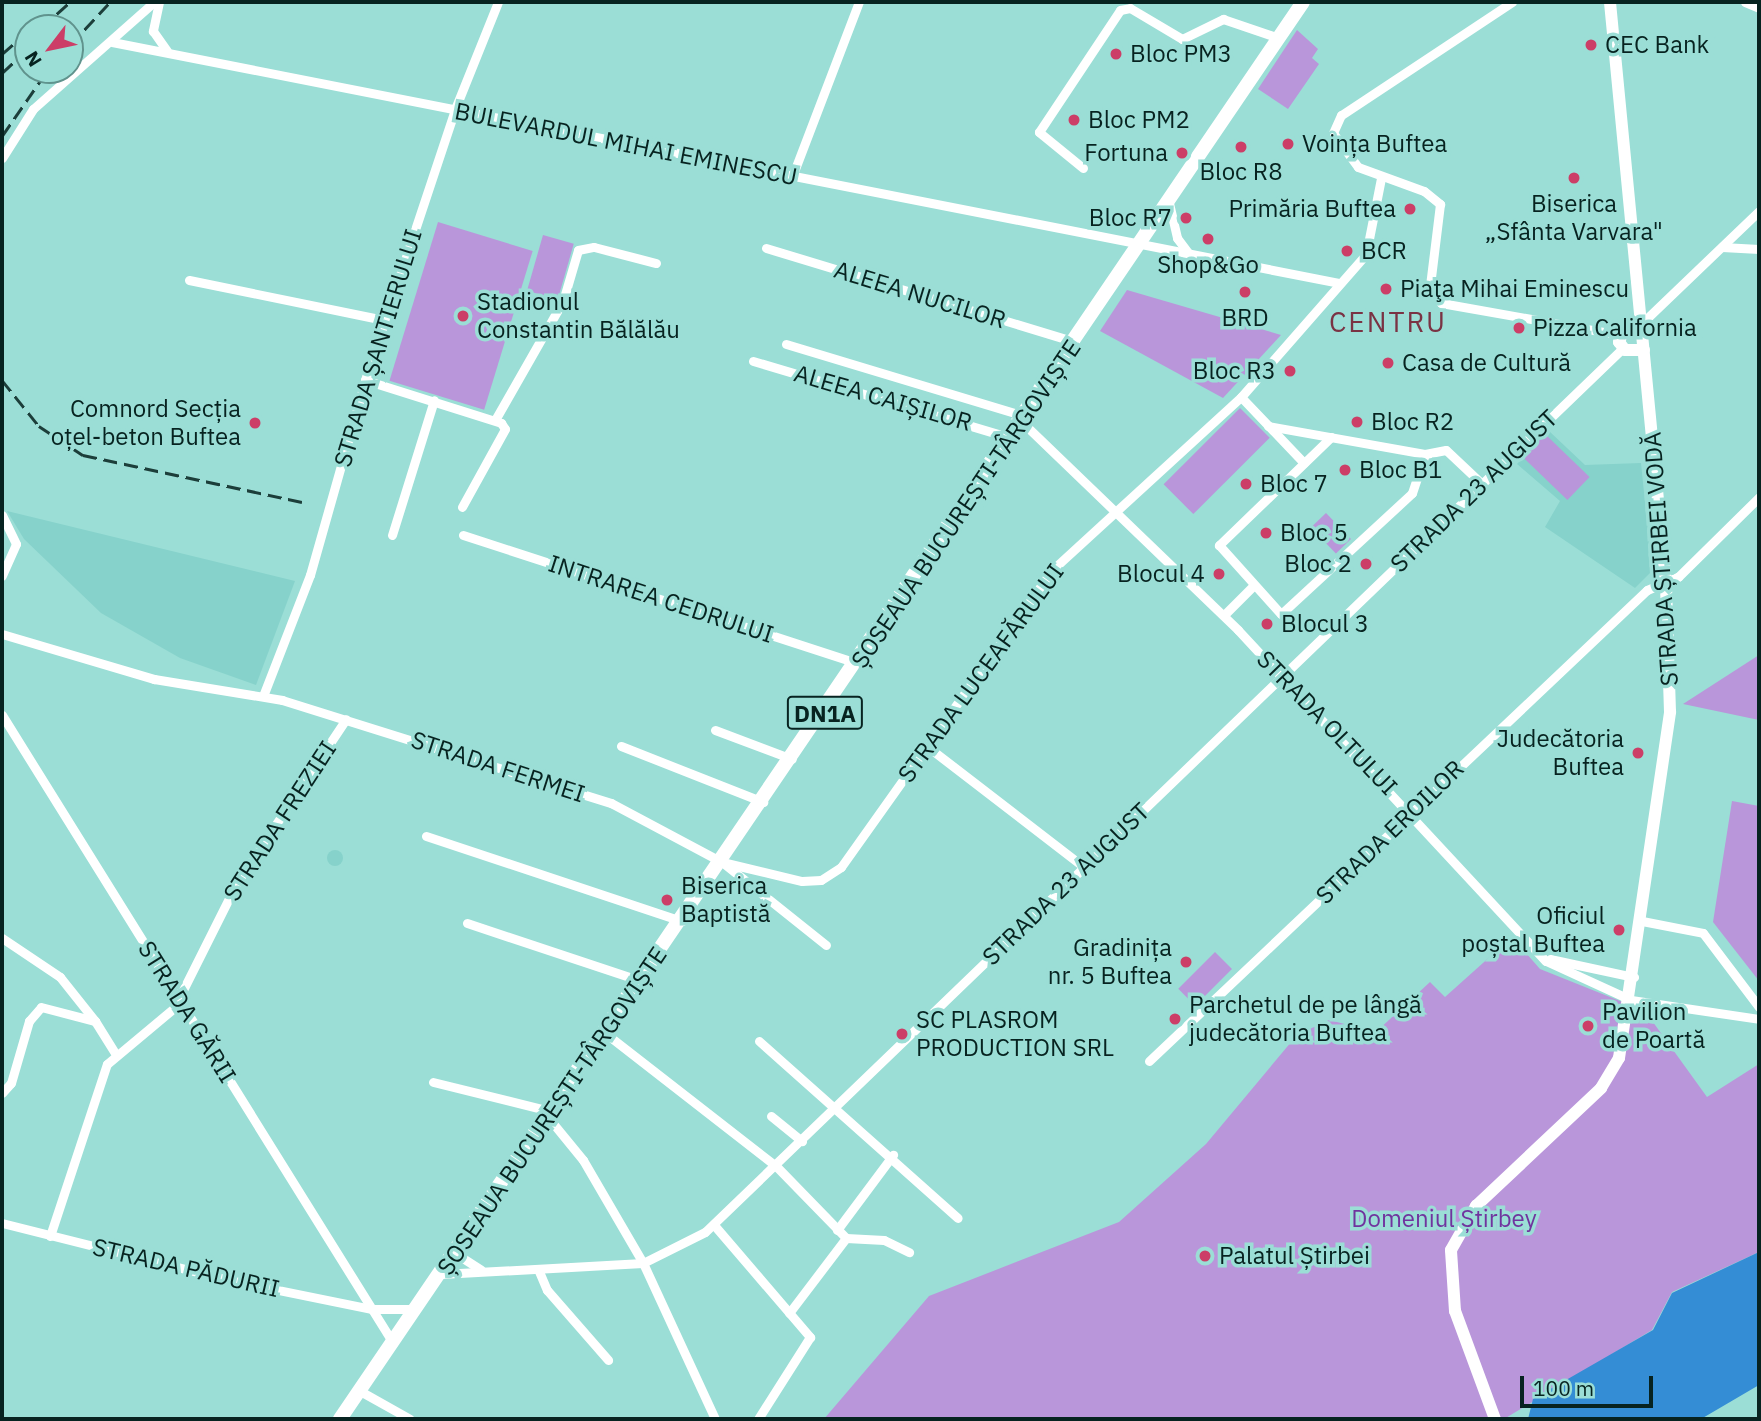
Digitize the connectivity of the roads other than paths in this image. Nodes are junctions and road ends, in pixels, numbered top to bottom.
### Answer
1 (156, 2) edge
2 (498, 2) edge
3 (859, 2) edge
4 (1303, 2) edge
5 (1511, 2) edge
6 (1610, 2) edge
7 (1745, 2) edge
8 (1759, 8) edge
9 (1279, 38) junction
10 (112, 42) junction
11 (169, 53) junction
12 (455, 109) junction
13 (2, 158) edge
14 (1083, 168) dead end
15 (792, 177) junction
16 (1381, 178) junction
17 (1169, 204) junction
18 (1759, 211) edge
19 (1139, 246) junction
20 (1722, 247) junction
21 (766, 248) dead end
22 (1759, 249) edge
23 (1189, 254) junction
24 (656, 263) dead end
25 (189, 280) dead end
26 (1339, 283) junction
27 (384, 320) junction
28 (1641, 324) junction
29 (1621, 341) junction
30 (1075, 342) junction
31 (786, 344) dead end
32 (1644, 350) junction
33 (753, 361) dead end
34 (365, 380) junction
35 (1241, 397) junction
36 (434, 400) junction
37 (1023, 419) junction
38 (495, 420) junction
39 (1268, 426) junction
40 (1331, 437) junction
41 (1012, 438) junction
42 (1425, 454) junction
43 (1304, 463) junction
44 (1482, 484) junction
45 (1759, 497) edge
46 (1116, 507) junction
47 (462, 508) dead end
48 (2, 515) edge
49 (392, 535) dead end
50 (463, 535) dead end
51 (2, 576) edge
52 (1666, 583) junction
53 (1253, 586) junction
54 (1224, 615) junction
55 (2, 634) edge
56 (859, 663) junction
57 (1282, 676) junction
58 (263, 696) junction
59 (2, 715) edge
60 (346, 719) junction
61 (715, 730) dead end
62 (621, 746) dead end
63 (928, 747) junction
64 (793, 760) junction
65 (764, 802) junction
66 (1411, 811) junction
67 (426, 836) dead end
68 (722, 862) junction
69 (1084, 867) junction
70 (682, 921) junction
71 (1642, 921) junction
72 (467, 923) dead end
73 (2, 939) edge
74 (826, 945) dead end
75 (1542, 957) junction
76 (1634, 977) junction
77 (640, 981) junction
78 (180, 1000) junction
79 (1630, 1000) junction
80 (1759, 1007) edge
81 (1759, 1019) edge
82 (95, 1021) junction
83 (605, 1033) junction
84 (759, 1041) dead end
85 (116, 1054) junction
86 (1150, 1061) dead end
87 (433, 1082) dead end
88 (2, 1094) edge
89 (837, 1106) junction
90 (549, 1113) junction
91 (771, 1116) dead end
92 (802, 1141) junction
93 (893, 1155) junction
94 (776, 1166) junction
95 (958, 1217) dead end
96 (2, 1223) edge
97 (714, 1225) junction
98 (836, 1230) junction
99 (50, 1236) junction
100 (846, 1238) junction
101 (909, 1252) dead end
102 (455, 1253) junction
103 (643, 1263) junction
104 (538, 1269) junction
105 (481, 1270) junction
106 (441, 1274) junction
107 (372, 1309) junction
108 (417, 1309) junction
109 (789, 1313) junction
110 (393, 1343) junction
111 (608, 1360) dead end
112 (360, 1391) junction
113 (340, 1419) edge
114 (410, 1419) edge
115 (715, 1419) edge
116 (758, 1419) edge
117 (1495, 1419) edge

1 - 10 street
1 - 11 street
2 - 12 street, STRADA ȘANTIERULUI
3 - 15 street
4 - 9 main road, ȘOSEAUA BUCUREȘTI-TÂRGOVIȘTE / DN1A
5 - 16 street
6 - 28 street, STRADA ȘTIRBEI VODĂ
7 - 8 street
9 - 14 street
9 - 17 main road, ȘOSEAUA BUCUREȘTI-TÂRGOVIȘTE / DN1A
10 - 11 street, BULEVARDUL MIHAI EMINESCU
10 - 13 street
11 - 12 street, BULEVARDUL MIHAI EMINESCU
12 - 15 street, BULEVARDUL MIHAI EMINESCU
12 - 27 street, STRADA ȘANTIERULUI
15 - 19 street, BULEVARDUL MIHAI EMINESCU
16 - 26 street, STRADA LUCEAFĂRULUI
16 - 29 street
17 - 19 main road, ȘOSEAUA BUCUREȘTI-TÂRGOVIȘTE / DN1A
17 - 23 street
18 - 20 street
19 - 23 street, BULEVARDUL MIHAI EMINESCU
19 - 30 main road, ȘOSEAUA BUCUREȘTI-TÂRGOVIȘTE / DN1A
20 - 22 street
20 - 28 street
21 - 30 street, ALEEA NUCILOR
23 - 26 street, BULEVARDUL MIHAI EMINESCU
24 - 38 street
25 - 27 street
26 - 35 street, STRADA LUCEAFĂRULUI
27 - 34 street, STRADA ȘANTIERULUI
28 - 29 street
28 - 32 street, STRADA ȘTIRBEI VODĂ
29 - 32 street
29 - 44 street, STRADA 23 AUGUST
30 - 37 main road, ȘOSEAUA BUCUREȘTI-TÂRGOVIȘTE / DN1A
31 - 37 street
32 - 52 street, STRADA ȘTIRBEI VODĂ
33 - 41 street, ALEEA CAIȘILOR
34 - 36 street
34 - 58 street, STRADA ȘANTIERULUI
35 - 39 street
35 - 46 street, STRADA LUCEAFĂRULUI
36 - 38 street
36 - 49 street
37 - 41 main road, ȘOSEAUA BUCUREȘTI-TÂRGOVIȘTE / DN1A
37 - 46 street, STRADA OLTULUI
38 - 47 street
39 - 40 street
39 - 43 street
40 - 42 street
40 - 43 street
41 - 56 main road, ȘOSEAUA BUCUREȘTI-TÂRGOVIȘTE / DN1A
42 - 44 street
42 - 53 street, STRADA OLTULUI
43 - 53 street, STRADA OLTULUI
44 - 57 street, STRADA 23 AUGUST
45 - 52 street, STRADA EROILOR
46 - 54 street, STRADA OLTULUI
46 - 63 street, STRADA LUCEAFĂRULUI
48 - 51 street
50 - 56 street, INTRAREA CEDRULUI
52 - 66 street, STRADA EROILOR
52 - 71 street, STRADA ȘTIRBEI VODĂ
53 - 54 street
54 - 57 street, STRADA OLTULUI
55 - 58 street, STRADA FERMEI
56 - 64 main road, ȘOSEAUA BUCUREȘTI-TÂRGOVIȘTE / DN1A
57 - 66 street, STRADA OLTULUI
57 - 69 street, STRADA 23 AUGUST
58 - 60 street, STRADA FERMEI
59 - 78 street, STRADA GĂRII
60 - 68 street, STRADA FERMEI
60 - 78 street, STRADA FREZIEI
61 - 64 street
62 - 65 street
63 - 68 street, STRADA LUCEAFĂRULUI
63 - 69 street
64 - 65 main road, ȘOSEAUA BUCUREȘTI-TÂRGOVIȘTE / DN1A
65 - 68 main road, ȘOSEAUA BUCUREȘTI-TÂRGOVIȘTE / DN1A
66 - 75 street, STRADA OLTULUI
66 - 86 street, STRADA EROILOR
67 - 70 street
68 - 70 main road, ȘOSEAUA BUCUREȘTI-TÂRGOVIȘTE / DN1A
68 - 74 street
69 - 89 street, STRADA 23 AUGUST
70 - 77 main road, ȘOSEAUA BUCUREȘTI-TÂRGOVIȘTE / DN1A
71 - 76 street, STRADA ȘTIRBEI VODĂ
71 - 80 street
72 - 77 street
73 - 82 street
75 - 76 street
75 - 79 street, STRADA OLTULUI
76 - 79 street, STRADA ȘTIRBEI VODĂ
77 - 83 main road, ȘOSEAUA BUCUREȘTI-TÂRGOVIȘTE / DN1A
78 - 85 street
78 - 107 street, STRADA GĂRII
79 - 81 street, STRADA OLTULUI
79 - 117 street, STRADA ȘTIRBEI VODĂ
82 - 85 street
82 - 88 street
83 - 90 main road, ȘOSEAUA BUCUREȘTI-TÂRGOVIȘTE / DN1A
83 - 94 street
84 - 89 street
85 - 99 street
87 - 90 street
89 - 92 street, STRADA 23 AUGUST
89 - 93 street
90 - 102 main road, ȘOSEAUA BUCUREȘTI-TÂRGOVIȘTE / DN1A
90 - 103 street
91 - 92 street
92 - 94 street, STRADA 23 AUGUST
93 - 95 street
93 - 98 street
94 - 97 street, STRADA 23 AUGUST
94 - 98 street
96 - 99 street, STRADA PĂDURII
97 - 103 street, STRADA 23 AUGUST
97 - 109 street
98 - 100 street
99 - 107 street, STRADA PĂDURII
100 - 101 street
100 - 109 street
102 - 105 street
102 - 106 main road, ȘOSEAUA BUCUREȘTI-TÂRGOVIȘTE / DN1A
103 - 104 street, STRADA 23 AUGUST
103 - 115 street
104 - 105 street, STRADA 23 AUGUST
104 - 111 street
105 - 106 street, STRADA 23 AUGUST
106 - 108 main road, ȘOSEAUA BUCUREȘTI-TÂRGOVIȘTE / DN1A
107 - 108 street, STRADA PĂDURII
107 - 110 street, STRADA GĂRII
108 - 110 main road, ȘOSEAUA BUCUREȘTI-TÂRGOVIȘTE / DN1A
109 - 116 street
110 - 112 main road, ȘOSEAUA BUCUREȘTI-TÂRGOVIȘTE / DN1A
112 - 113 main road, ȘOSEAUA BUCUREȘTI-TÂRGOVIȘTE / DN1A
112 - 114 street

